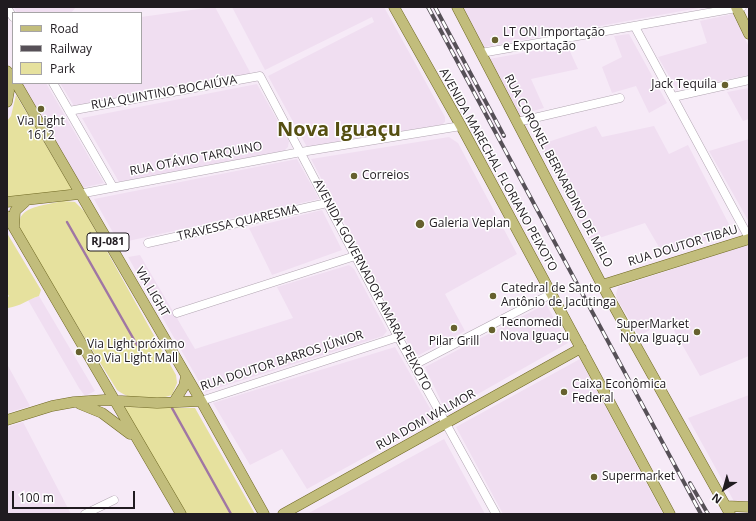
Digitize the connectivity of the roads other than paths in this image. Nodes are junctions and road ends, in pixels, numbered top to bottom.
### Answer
1 (394, 7) edge
2 (457, 7) edge
3 (738, 7) edge
4 (635, 27) junction
5 (749, 34) edge
6 (481, 53) junction
7 (260, 76) joint
8 (749, 80) edge
9 (7, 81) edge
10 (17, 84) edge
11 (54, 84) edge
12 (672, 97) junction
13 (620, 98) dead end
14 (7, 102) edge
15 (69, 111) junction
16 (517, 122) junction
17 (461, 126) junction
18 (300, 152) junction
19 (113, 187) junction
20 (79, 194) junction
21 (26, 201) junction
22 (7, 202) edge
23 (327, 203) junction
24 (7, 216) edge
25 (14, 228) junction
26 (749, 238) edge
27 (148, 243) dead end
28 (355, 256) junction
29 (602, 285) junction
30 (551, 294) junction
31 (177, 313) dead end
32 (398, 337) junction
33 (581, 348) junction
34 (414, 365) junction
35 (186, 376) junction
36 (116, 398) junction
37 (201, 401) junction
38 (74, 402) junction
39 (174, 402) junction
40 (7, 420) edge
41 (446, 423) junction
42 (138, 442) junction
43 (114, 500) dead end
44 (749, 509) edge
45 (728, 510) edge
46 (85, 514) edge
47 (181, 514) edge
48 (264, 514) edge
49 (283, 514) edge
50 (496, 514) edge
51 (670, 514) edge
52 (746, 514) edge

1 - 17 main road, AVENIDA MARECHAL FLORIANO PEIXOTO
2 - 6 main road, RUA CORONEL BERNARDINO DE MELO
3 - 4 street
3 - 5 main road
4 - 6 street
4 - 12 street
6 - 16 main road, RUA CORONEL BERNARDINO DE MELO
7 - 15 street, RUA QUINTINO BOCAIÚVA
7 - 18 street, AVENIDA GOVERNADOR AMARAL PEIXOTO
8 - 12 street
9 - 14 main road
10 - 20 main road, VIA LIGHT / RJ-081
11 - 15 street
12 - 26 street
13 - 16 street
15 - 19 street
16 - 29 main road, RUA CORONEL BERNARDINO DE MELO
17 - 18 street, RUA OTÁVIO TARQUINO
17 - 30 main road, AVENIDA MARECHAL FLORIANO PEIXOTO
18 - 19 street, RUA OTÁVIO TARQUINO
18 - 23 street, AVENIDA GOVERNADOR AMARAL PEIXOTO
19 - 20 street, RUA OTÁVIO TARQUINO
20 - 21 main road, RUA OTÁVIO TARQUINO
20 - 35 main road, VIA LIGHT / RJ-081
21 - 22 main road, RUA OTÁVIO TARQUINO
21 - 25 main road
23 - 27 street, TRAVESSA QUARESMA
23 - 28 street, AVENIDA GOVERNADOR AMARAL PEIXOTO
24 - 25 main road
25 - 36 main road
26 - 29 main road, RUA DOUTOR TIBAU
28 - 31 street
28 - 32 street, AVENIDA GOVERNADOR AMARAL PEIXOTO
29 - 45 main road, RUA CORONEL BERNARDINO DE MELO
30 - 33 main road, AVENIDA MARECHAL FLORIANO PEIXOTO
30 - 34 street
32 - 34 street, AVENIDA GOVERNADOR AMARAL PEIXOTO
32 - 37 street, RUA DOUTOR BARROS JÚNIOR
33 - 41 main road, RUA DOM WALMOR
33 - 51 main road, AVENIDA MARECHAL FLORIANO PEIXOTO
34 - 41 street, AVENIDA GOVERNADOR AMARAL PEIXOTO
35 - 37 main road, VIA LIGHT / RJ-081
35 - 39 main road
36 - 38 main road, RUA DOUTOR BARROS JÚNIOR
36 - 39 main road, RUA DOUTOR BARROS JÚNIOR
36 - 42 main road
37 - 39 main road, RUA DOUTOR BARROS JÚNIOR
37 - 48 main road, VIA LIGHT / RJ-081
38 - 40 main road, RUA DOUTOR BARROS JÚNIOR
38 - 42 main road
41 - 49 main road, RUA DOM WALMOR
41 - 50 street, AVENIDA GOVERNADOR AMARAL PEIXOTO
42 - 47 main road
43 - 46 street
44 - 45 main road
44 - 52 main road

